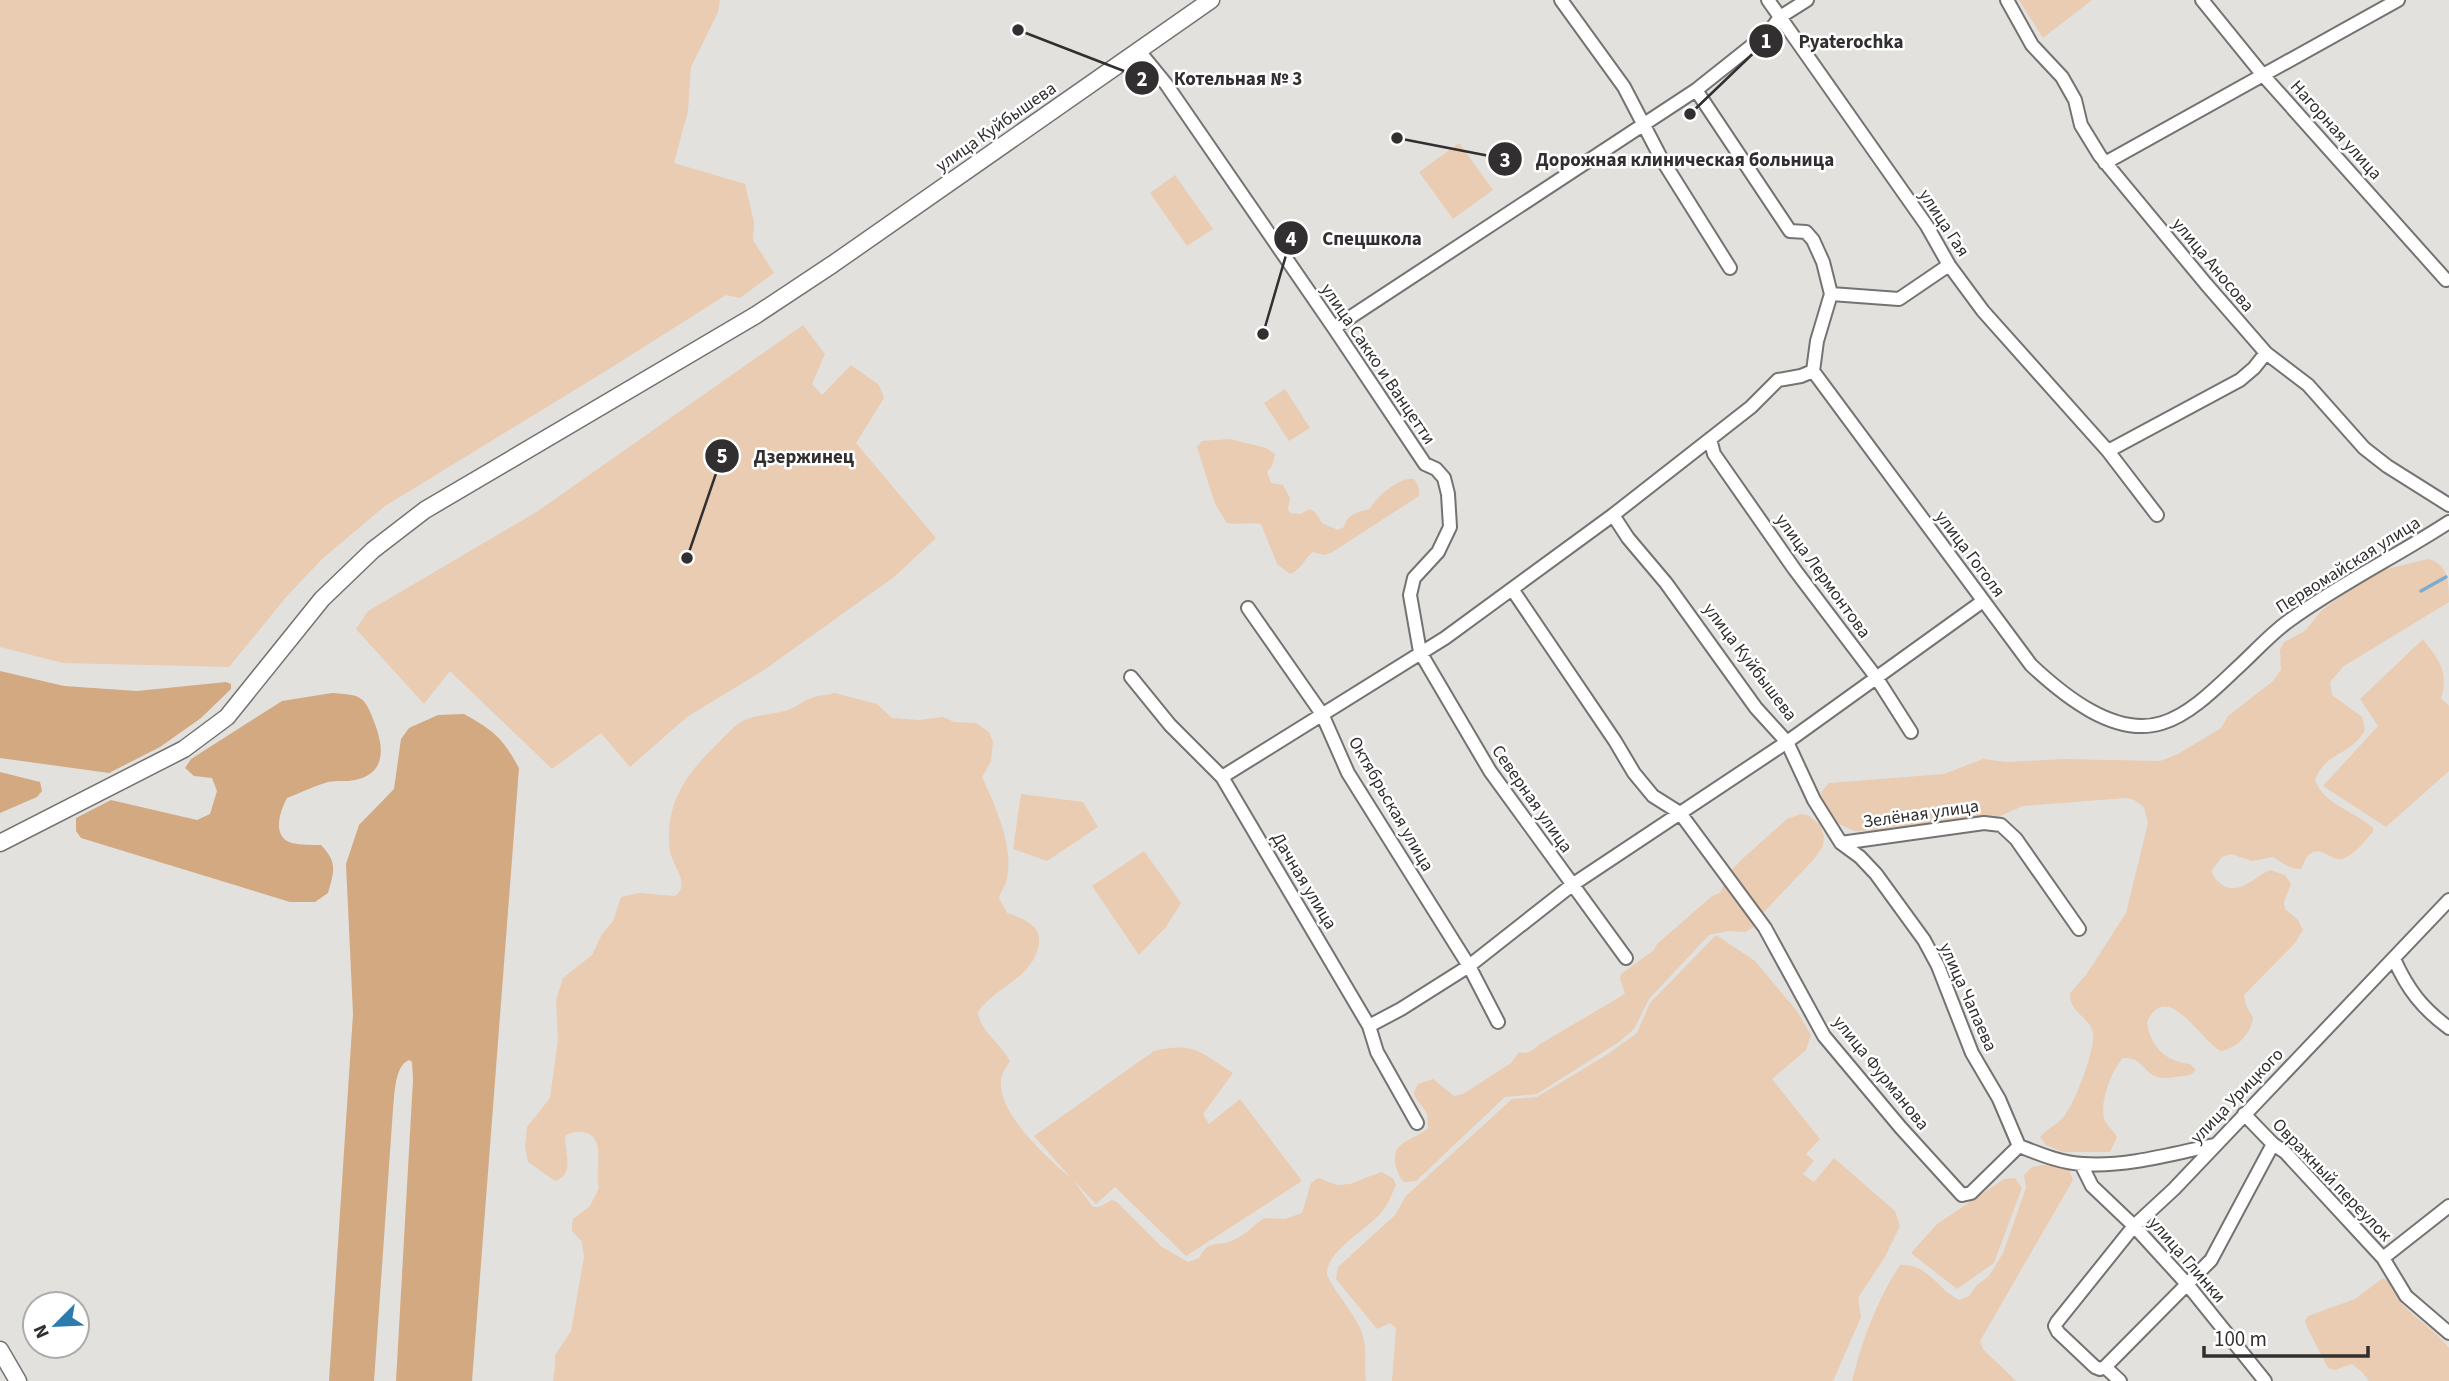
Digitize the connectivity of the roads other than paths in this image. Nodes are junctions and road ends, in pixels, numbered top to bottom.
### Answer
1 (1211, 0) edge
2 (1561, 0) edge
3 (1768, 0) edge
4 (1807, 0) edge
5 (2007, 0) edge
6 (2202, 0) edge
7 (2398, 0) edge
8 (1780, 17) junction
9 (1139, 51) junction
10 (2262, 74) junction
11 (1696, 90) junction
12 (1643, 124) junction
13 (2105, 163) junction
14 (1949, 265) junction
15 (1730, 268) dead end
16 (2446, 280) dead end
17 (1831, 294) junction
18 (1334, 328) junction
19 (2266, 353) junction
20 (1813, 371) junction
21 (1710, 439) junction
22 (2108, 451) junction
23 (2449, 505) edge
24 (1613, 515) junction
25 (2157, 515) dead end
26 (2449, 522) edge
27 (1450, 527) joint
28 (1512, 589) junction
29 (1983, 601) junction
30 (1248, 608) dead end
31 (1420, 652) junction
32 (1131, 677) dead end
33 (1876, 677) junction
34 (1322, 714) junction
35 (2129, 725) joint
36 (1911, 733) dead end
37 (1787, 742) junction
38 (1222, 777) junction
39 (1680, 813) junction
40 (0, 843) edge
41 (1841, 843) junction
42 (1572, 886) junction
43 (2449, 900) edge
44 (2079, 929) dead end
45 (1626, 958) dead end
46 (2394, 959) junction
47 (1469, 967) junction
48 (1498, 1022) dead end
49 (1369, 1026) junction
50 (2449, 1028) edge
51 (2244, 1114) junction
52 (1417, 1123) dead end
53 (2214, 1144) junction
54 (2273, 1144) junction
55 (2019, 1146) junction
56 (2081, 1164) junction
57 (2449, 1206) edge
58 (2134, 1226) junction
59 (2383, 1258) junction
60 (2187, 1284) junction
61 (2449, 1333) edge
62 (0, 1350) edge
63 (2105, 1367) junction
64 (18, 1381) edge
65 (2120, 1381) edge
66 (2265, 1381) edge

1 - 9 main road, улица Куйбышева
2 - 12 street
3 - 8 street, улица Гая
4 - 8 street
5 - 13 street, улица Аносова
6 - 10 street, Нагорная улица
7 - 10 street
8 - 11 street
8 - 14 street, улица Гая
9 - 18 street, улица Сакко и Ванцетти
9 - 40 main road, улица Куйбышева
10 - 13 street
10 - 16 street, Нагорная улица
11 - 12 street
11 - 17 street
12 - 15 street
12 - 18 street
13 - 19 street, улица Аносова
14 - 17 street
14 - 22 street, улица Гая
17 - 20 street
18 - 27 street, улица Сакко и Ванцетти
19 - 22 street
19 - 23 street, улица Аносова
20 - 21 street
20 - 29 street, улица Гоголя
21 - 24 street
21 - 33 street, улица Лермонтова
22 - 25 street, улица Гая
24 - 28 street
24 - 37 street, улица Куйбышева
26 - 35 street, Первомайская улица
27 - 31 street, Северная улица
28 - 31 street
28 - 39 street
29 - 33 street
29 - 35 street, улица Гоголя
30 - 34 street, Октябрьская улица
31 - 34 street
31 - 42 street, Северная улица
32 - 38 street, Дачная улица
33 - 36 street, улица Лермонтова
33 - 37 street
34 - 38 street
34 - 47 street, Октябрьская улица
37 - 39 street
37 - 41 street, улица Куйбышева
38 - 49 street, Дачная улица
39 - 42 street
39 - 55 street, улица Фурманова
41 - 44 street, Зелёная улица
41 - 55 street, улица Чапаева
42 - 45 street, Северная улица
42 - 47 street
43 - 46 street, улица Урицкого
46 - 50 street
46 - 51 street, улица Урицкого
47 - 48 street, Октябрьская улица
47 - 49 street
49 - 52 street, Дачная улица
51 - 53 street, улица Урицкого
51 - 54 street, Овражный переулок
53 - 56 street
53 - 58 street, улица Урицкого
54 - 59 street, Овражный переулок
54 - 60 street
55 - 56 street
56 - 58 street, улица Глинки
57 - 59 street
58 - 60 street, улица Глинки
58 - 63 street, улица Урицкого
59 - 61 street, Овражный переулок
60 - 63 street
60 - 66 street, улица Глинки
62 - 64 main road
63 - 65 street

